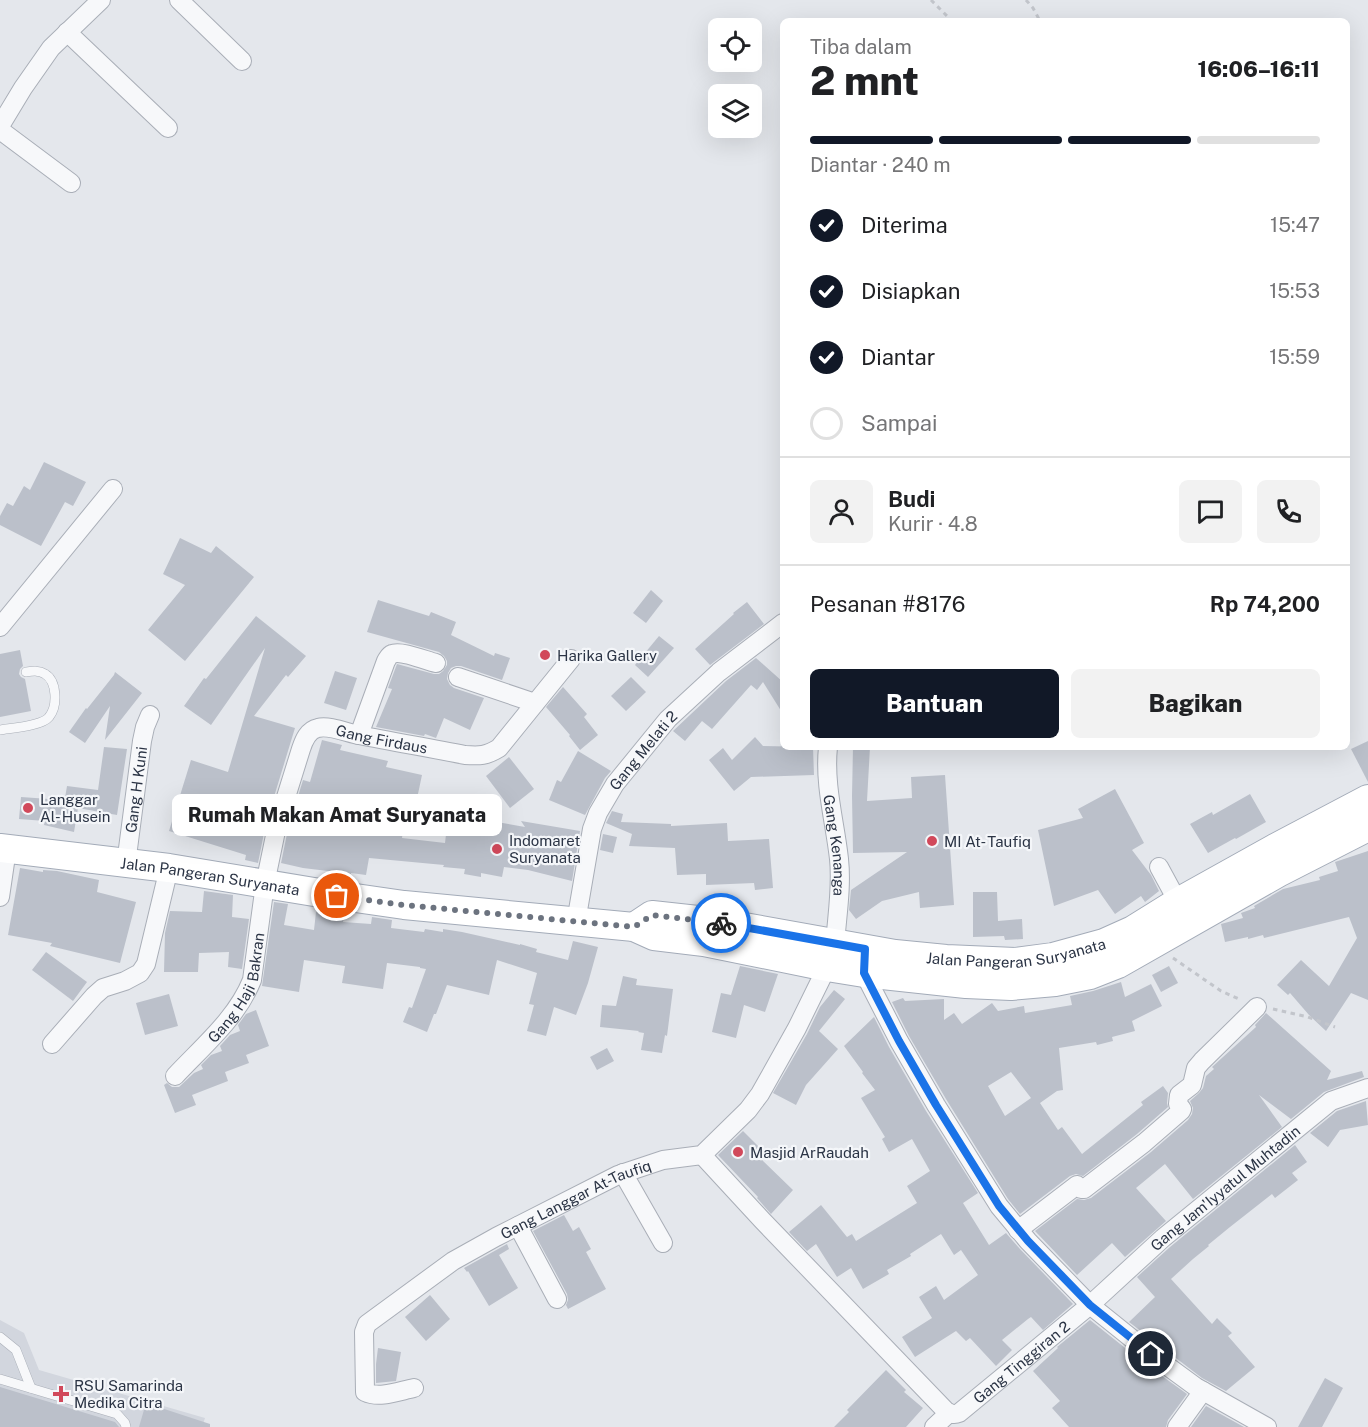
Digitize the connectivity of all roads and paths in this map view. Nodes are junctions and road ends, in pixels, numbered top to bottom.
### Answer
1 (101, 0) edge
2 (179, 0) edge
3 (931, 0) edge
4 (1026, 0) edge
5 (949, 18) edge
6 (1038, 18) edge
7 (67, 33) junction
8 (242, 61) dead end
9 (0, 128) edge
10 (168, 128) dead end
11 (71, 183) dead end
12 (114, 489) dead end
13 (0, 627) edge
14 (780, 628) edge
15 (571, 659) dead end
16 (436, 663) dead end
17 (26, 672) dead end
18 (459, 677) dead end
19 (535, 703) junction
20 (150, 715) dead end
21 (0, 730) edge
22 (359, 735) junction
23 (828, 750) edge
24 (1368, 799) edge
25 (1368, 827) edge
26 (4, 849) edge
27 (126, 864) junction
28 (1159, 867) dead end
29 (169, 868) junction
30 (265, 884) junction
31 (0, 897) edge
32 (1178, 902) junction
33 (576, 922) junction
34 (1156, 942) junction
35 (831, 955) junction
36 (864, 961) junction
37 (1257, 1007) junction
38 (1335, 1027) dead end
39 (52, 1044) dead end
40 (176, 1076) dead end
41 (1368, 1088) edge
42 (702, 1155) junction
43 (623, 1173) junction
44 (518, 1226) junction
45 (1018, 1230) junction
46 (663, 1243) dead end
47 (557, 1299) dead end
48 (1090, 1305) junction
49 (0, 1336) edge
50 (0, 1379) edge
51 (31, 1388) junction
52 (414, 1388) dead end
53 (1203, 1391) junction
54 (956, 1417) edge
55 (126, 1427) edge
56 (934, 1427) edge
57 (1177, 1427) edge
58 (1267, 1427) edge

1 - 7 street
2 - 8 street
3 - 5 path
4 - 6 path
7 - 9 street
7 - 10 street
9 - 11 street
12 - 13 street
14 - 33 street, Gang Melati 2
15 - 19 street, Gang Firdaus
16 - 22 street
17 - 21 lane
18 - 19 street
19 - 22 street, Gang Firdaus
20 - 27 street, Gang H Kuni
22 - 30 street, Gang Firdaus
23 - 35 street, Gang Kenanga
24 - 32 main road, Jalan Pangeran Suryanata
25 - 34 main road, Jalan Pangeran Suryanata
26 - 27 main road, Jalan Pangeran Suryanata
26 - 31 street
27 - 29 main road, Jalan Pangeran Suryanata
28 - 32 street
29 - 30 main road, Jalan Pangeran Suryanata
29 - 39 street
30 - 33 main road, Jalan Pangeran Suryanata
30 - 40 street, Gang Haji Bakran
32 - 36 main road, Jalan Pangeran Suryanata
33 - 35 main road, Jalan Pangeran Suryanata
34 - 36 main road, Jalan Pangeran Suryanata
34 - 37 path
35 - 36 main road, Jalan Pangeran Suryanata
35 - 42 street
36 - 45 street
37 - 38 path
37 - 45 street
41 - 48 street, Gang Jam'Iyyatul Muhtadin
42 - 43 street, Gang Langgar At-Taufiq
42 - 54 street
43 - 44 street, Gang Langgar At-Taufiq
43 - 46 street
44 - 47 street
44 - 52 street, Gang Langgar At-Taufiq
45 - 48 street
48 - 53 street
48 - 54 street, Gang Tinggiran 2
49 - 51 lane
50 - 51 lane
51 - 55 lane
53 - 57 street
53 - 58 street
54 - 56 street, Gang Tinggiran 2

